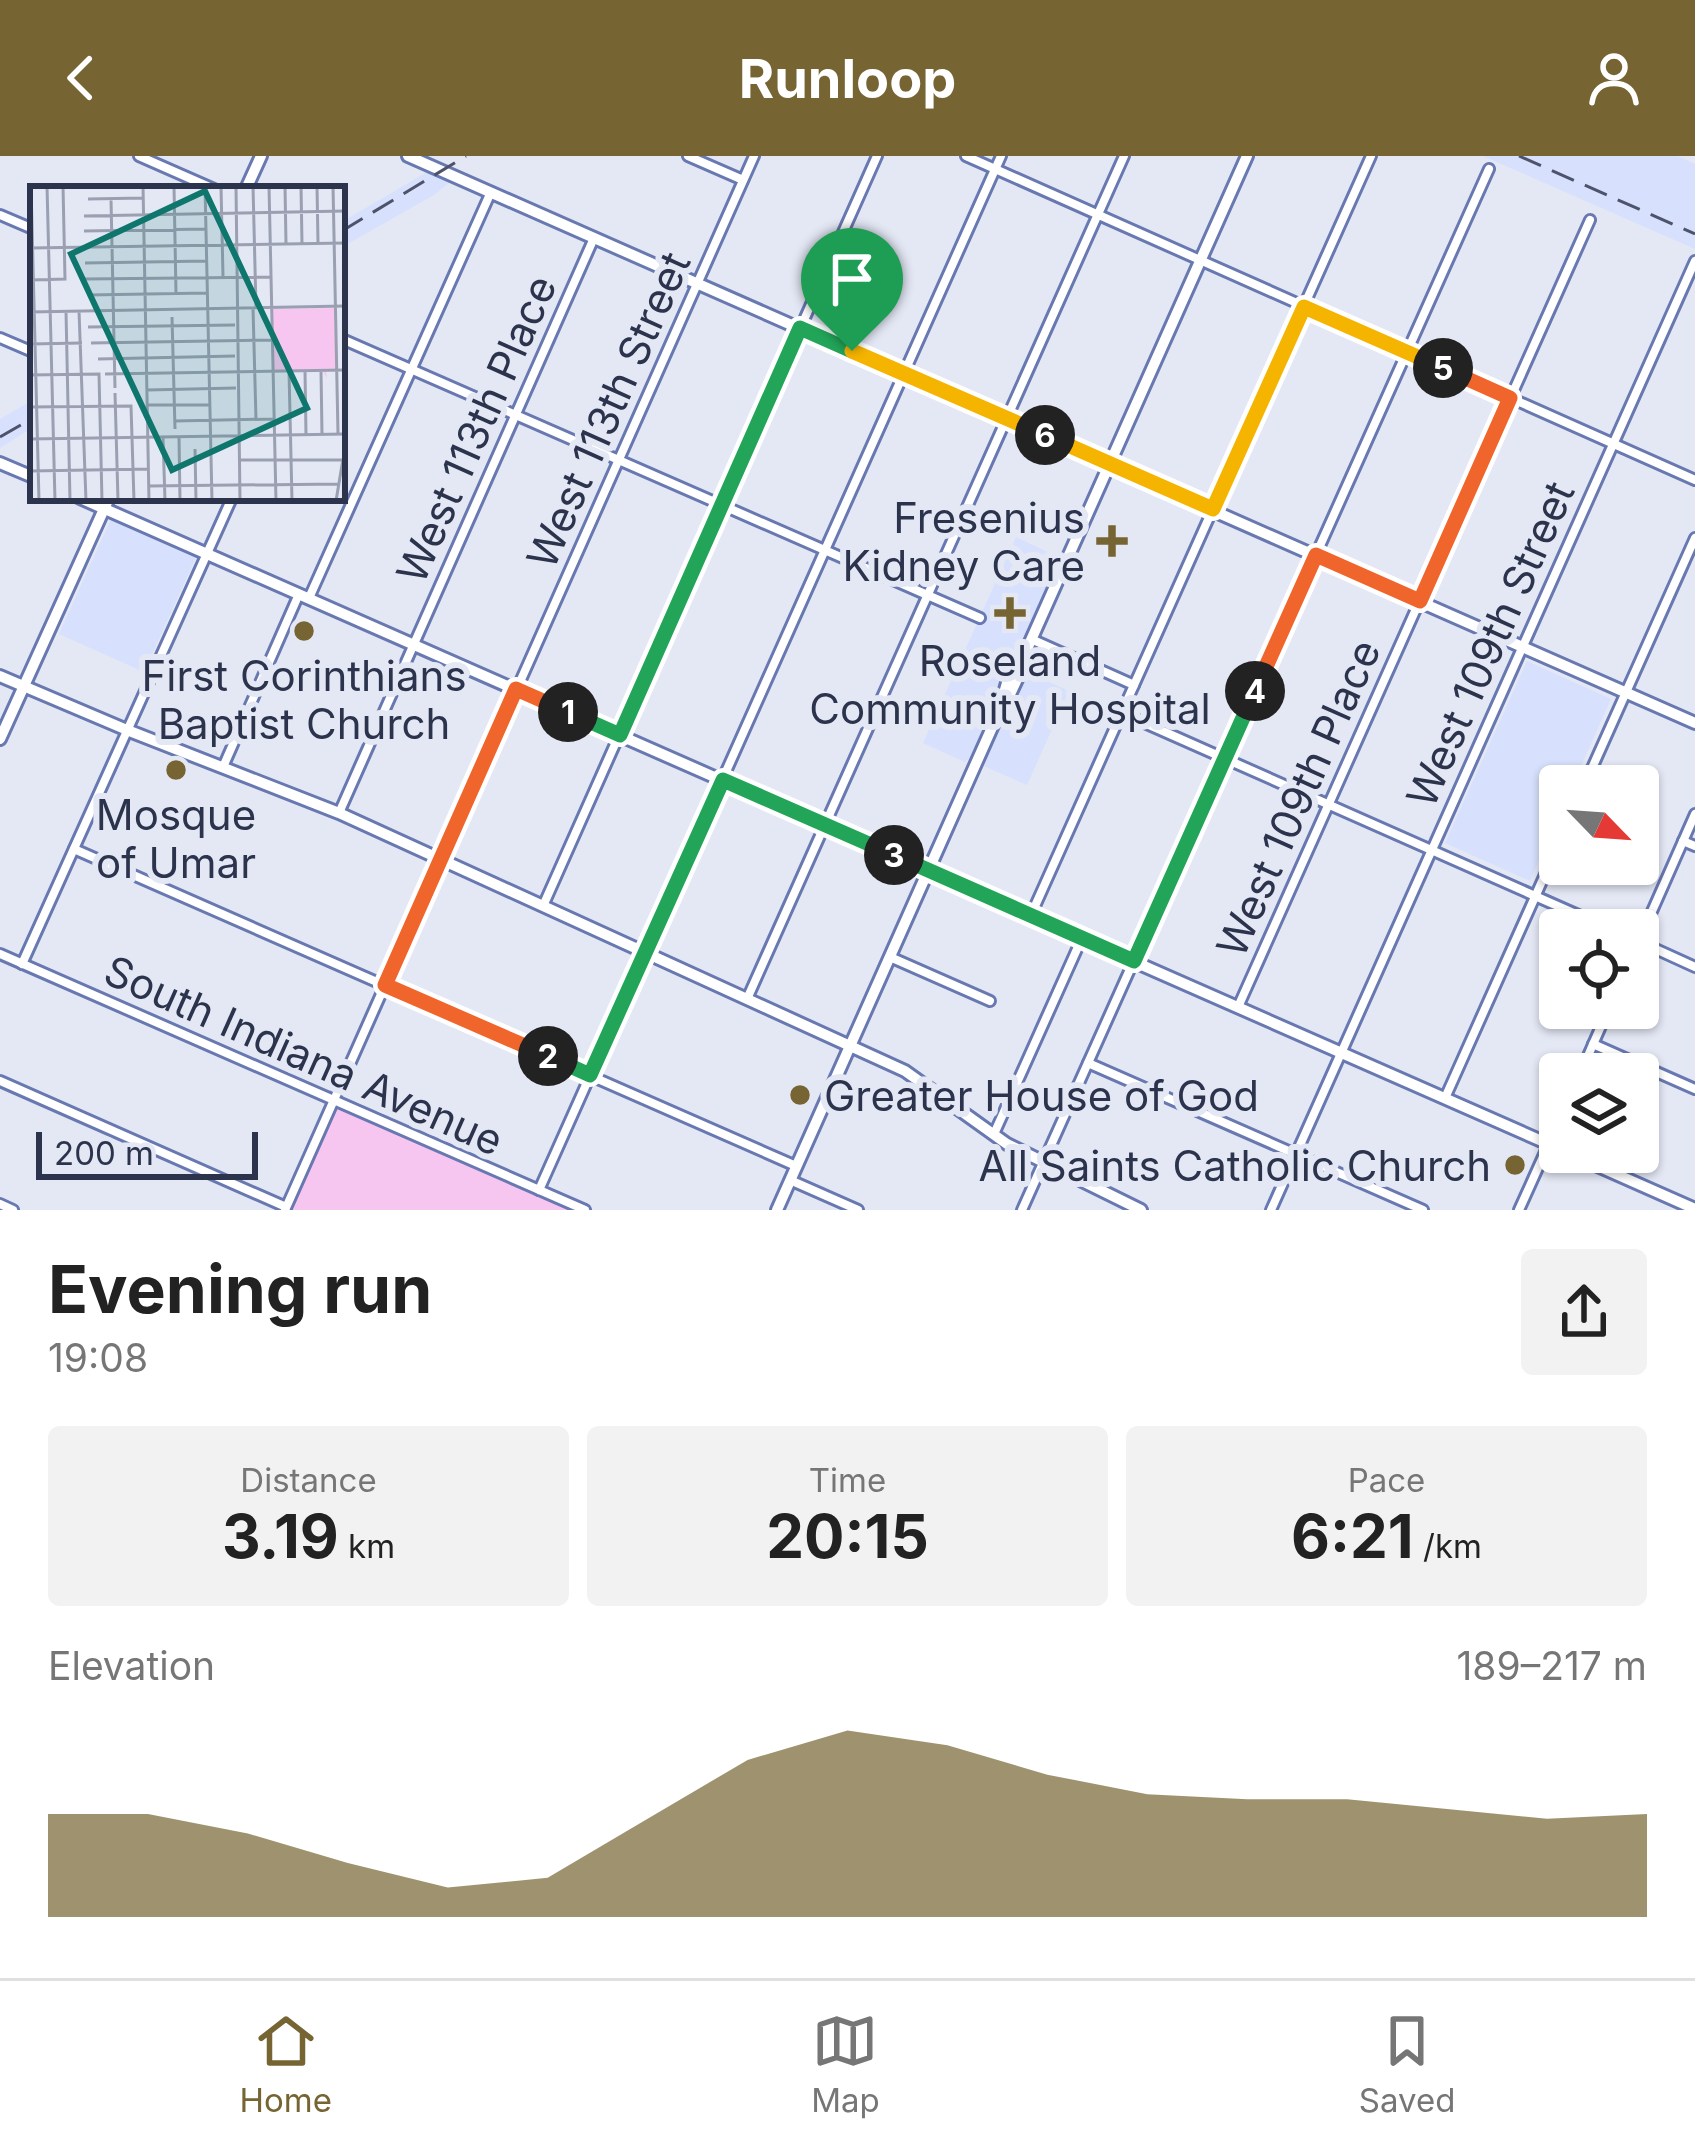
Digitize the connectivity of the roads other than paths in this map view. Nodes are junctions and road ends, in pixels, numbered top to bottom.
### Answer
1 (139, 156) edge
2 (261, 156) edge
3 (407, 156) edge
4 (688, 156) edge
5 (754, 156) edge
6 (877, 156) edge
7 (966, 156) edge
8 (1001, 156) edge
9 (1124, 156) edge
10 (1247, 156) edge
11 (1370, 156) edge
12 (995, 169) junction
13 (1489, 169) dead end
14 (743, 180) junction
15 (207, 186) edge
16 (247, 186) edge
17 (491, 192) junction
18 (1098, 214) junction
19 (0, 215) edge
20 (1590, 220) dead end
21 (30, 229) edge
22 (594, 238) junction
23 (1201, 260) junction
24 (1695, 261) edge
25 (697, 283) junction
26 (1304, 307) junction
27 (800, 328) junction
28 (0, 338) edge
29 (345, 339) edge
30 (30, 351) edge
31 (1407, 352) junction
32 (412, 369) junction
33 (904, 374) junction
34 (1510, 398) junction
35 (515, 414) junction
36 (1007, 419) junction
37 (1613, 443) junction
38 (618, 460) junction
39 (0, 463) edge
40 (1110, 463) junction
41 (30, 476) edge
42 (1695, 479) edge
43 (231, 501) edge
44 (106, 503) edge
45 (722, 505) junction
46 (1213, 509) junction
47 (1695, 538) edge
48 (825, 550) junction
49 (207, 554) junction
50 (1316, 555) junction
51 (304, 596) junction
52 (928, 596) junction
53 (1420, 601) junction
54 (980, 618) dead end
55 (1031, 639) junction
56 (413, 644) junction
57 (1522, 646) junction
58 (0, 676) edge
59 (1134, 685) junction
60 (24, 686) junction
61 (516, 689) junction
62 (1626, 692) junction
63 (1122, 712) junction
64 (1695, 723) edge
65 (128, 730) junction
66 (620, 735) junction
67 (0, 740) edge
68 (1225, 758) junction
69 (1593, 765) edge
70 (223, 767) junction
71 (723, 780) junction
72 (1328, 804) junction
73 (339, 813) junction
74 (1695, 814) edge
75 (825, 825) junction
76 (1683, 841) junction
77 (1695, 846) edge
78 (74, 849) junction
79 (1431, 850) junction
80 (441, 859) junction
81 (928, 870) junction
82 (1540, 885) edge
83 (1535, 896) junction
84 (543, 906) junction
85 (1564, 909) edge
86 (1653, 909) edge
87 (1030, 915) junction
88 (1082, 938) junction
89 (1659, 951) edge
90 (646, 952) junction
91 (0, 955) edge
92 (890, 957) junction
93 (1134, 961) junction
94 (22, 964) junction
95 (1695, 967) edge
96 (385, 985) junction
97 (747, 999) junction
98 (990, 1001) dead end
99 (1238, 1007) junction
100 (1600, 1029) edge
101 (1593, 1044) junction
102 (850, 1046) junction
103 (1341, 1052) junction
104 (1589, 1053) edge
105 (1088, 1063) junction
106 (590, 1075) junction
107 (0, 1081) edge
108 (1695, 1089) edge
109 (1445, 1098) junction
110 (333, 1100) junction
111 (994, 1135) junction
112 (1539, 1140) edge
113 (1296, 1154) junction
114 (1043, 1162) junction
115 (796, 1166) junction
116 (1542, 1173) edge
117 (1614, 1173) edge
118 (790, 1180) junction
119 (539, 1190) junction
120 (0, 1204) edge
121 (285, 1208) edge
122 (1695, 1209) edge
123 (13, 1210) edge
124 (585, 1210) edge
125 (777, 1210) edge
126 (858, 1210) edge
127 (1022, 1210) edge
128 (1141, 1210) edge
129 (1271, 1210) edge
130 (1423, 1210) edge
131 (1519, 1210) edge

1 - 15 street
2 - 16 street
3 - 17 street
4 - 14 street
5 - 14 street, West 113th Street
6 - 27 street
7 - 12 street
8 - 12 street
9 - 18 street
10 - 23 street
11 - 26 street
12 - 18 street
12 - 33 street
13 - 31 street
14 - 25 street, West 113th Street
17 - 22 street
17 - 32 street
18 - 23 street
18 - 36 street
19 - 21 street
20 - 34 street, West 109th Place
22 - 25 street
22 - 35 street, West 113th Place
23 - 26 street
23 - 40 street
24 - 37 street, West 109th Street
25 - 27 street
25 - 38 street, West 113th Street
26 - 31 street
26 - 46 street
27 - 33 street
27 - 45 street
28 - 30 street
29 - 32 street
31 - 34 street
31 - 50 street
32 - 35 street
32 - 51 street
33 - 36 street
33 - 48 street
34 - 37 street
34 - 53 street, West 109th Place
35 - 38 street
35 - 56 street, West 113th Place
36 - 40 street
36 - 52 street
37 - 42 street
37 - 57 street, West 109th Street
38 - 45 street
38 - 61 street, West 113th Street
39 - 41 street
40 - 46 street
40 - 55 street
43 - 49 street
44 - 49 street
44 - 60 street
45 - 48 street
45 - 66 street
46 - 50 street
46 - 59 street
47 - 62 street
48 - 52 street
48 - 71 street
49 - 51 street
49 - 65 street
50 - 53 street
50 - 68 street
51 - 56 street
51 - 70 street
52 - 54 street
52 - 75 street
53 - 57 street
53 - 72 street, West 109th Place
55 - 59 street
55 - 81 street
56 - 61 street
56 - 73 street, West 113th Place
57 - 62 street
57 - 79 street, West 109th Street
58 - 60 street
59 - 63 street
60 - 65 street
60 - 67 street
61 - 66 street
61 - 80 street, West 113th Street
62 - 64 street
62 - 69 street
63 - 68 street
63 - 87 street
65 - 70 street
65 - 78 street
66 - 71 street
66 - 84 street
68 - 72 street
68 - 93 street
70 - 73 street
71 - 75 street
71 - 90 street
72 - 79 street
72 - 99 street, West 109th Place
73 - 80 street
74 - 76 street
75 - 81 street
75 - 97 street
76 - 77 street
76 - 86 street
78 - 94 street
78 - 96 street
79 - 83 street
79 - 103 street, West 109th Street
80 - 84 street
80 - 96 street, West 113th Street
81 - 87 street
81 - 92 street
82 - 83 street
83 - 85 street
83 - 109 street
84 - 90 street
87 - 88 street
88 - 93 street
88 - 111 street
89 - 95 street
90 - 97 street
90 - 106 street
91 - 94 street, South Indiana Avenue
92 - 98 street
92 - 102 street
93 - 99 street
93 - 105 street
94 - 110 street, South Indiana Avenue
96 - 106 street
96 - 110 street, West 113th Street
97 - 102 street
99 - 103 street
100 - 101 street
101 - 104 street
101 - 108 street
102 - 111 street
102 - 115 street
103 - 109 street
103 - 113 street, West 109th Street
105 - 113 street
105 - 114 street
106 - 115 street
106 - 119 street
107 - 121 street
109 - 112 street
110 - 119 street, South Indiana Avenue
110 - 121 street, West 113th Street
111 - 114 street
113 - 129 street, West 109th Street
113 - 130 street
114 - 127 street
114 - 128 street
115 - 118 street
116 - 131 street
117 - 122 street
118 - 125 street
118 - 126 street
119 - 124 street, South Indiana Avenue
120 - 123 street

